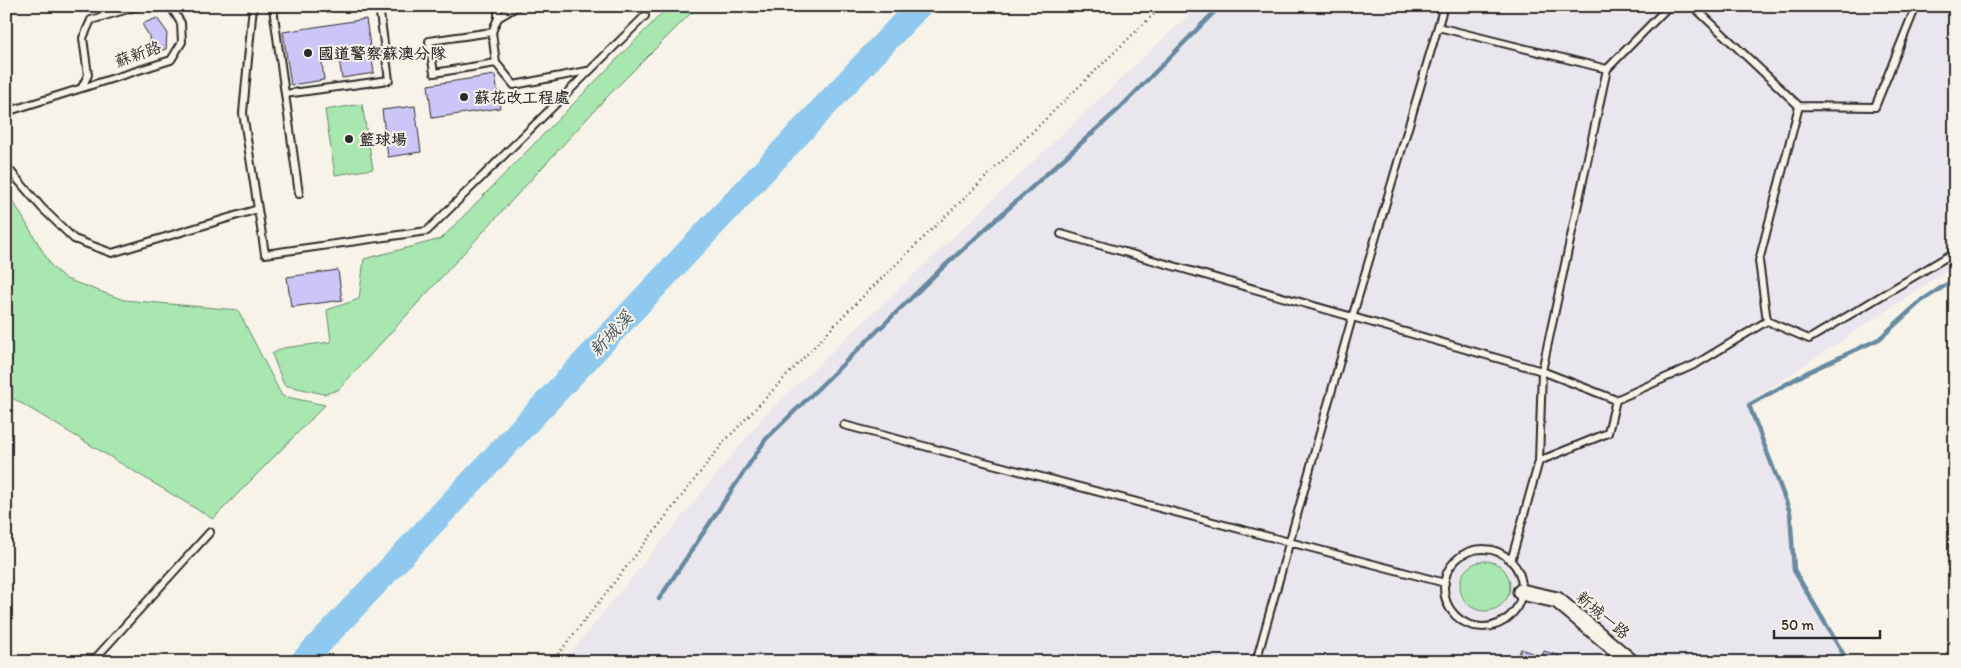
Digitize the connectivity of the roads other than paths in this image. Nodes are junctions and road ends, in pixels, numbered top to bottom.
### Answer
1 (138, 6) edge
2 (164, 6) edge
3 (253, 6) edge
4 (284, 6) edge
5 (379, 6) edge
6 (498, 6) edge
7 (518, 6) edge
8 (1444, 6) edge
9 (1669, 6) edge
10 (1693, 6) edge
11 (1916, 6) edge
12 (645, 16) dead end
13 (498, 18) junction
14 (1438, 27) junction
15 (492, 32) junction
16 (496, 63) junction
17 (1607, 69) junction
18 (588, 71) junction
19 (82, 87) junction
20 (285, 94) junction
21 (1799, 106) junction
22 (6, 112) edge
23 (6, 166) edge
24 (298, 194) dead end
25 (258, 208) junction
26 (1061, 234) dead end
27 (1955, 252) edge
28 (1352, 318) junction
29 (1767, 321) junction
30 (1542, 371) junction
31 (1616, 400) junction
32 (844, 425) dead end
33 (1539, 461) junction
34 (210, 532) dead end
35 (1290, 542) junction
36 (1511, 561) junction
37 (1445, 583) junction
38 (1521, 592) junction
39 (92, 662) edge
40 (1256, 662) edge
41 (1631, 662) edge

1 - 19 lane
2 - 19 lane, 蘇新路
3 - 25 lane
4 - 20 lane
5 - 20 lane
6 - 13 lane
7 - 13 lane
8 - 14 lane
9 - 17 lane
10 - 21 lane
11 - 21 lane
12 - 18 lane
13 - 15 lane
14 - 17 lane
14 - 28 lane
15 - 16 lane
15 - 16 lane
16 - 18 lane
17 - 30 lane
18 - 25 lane
19 - 22 lane, 蘇新路
20 - 24 lane
21 - 29 lane
23 - 25 lane
26 - 28 lane
27 - 29 lane
28 - 30 lane
28 - 35 lane
29 - 31 lane
30 - 31 lane
30 - 33 lane
31 - 33 lane
32 - 35 lane
33 - 36 lane
34 - 39 lane
35 - 37 lane
35 - 40 lane
36 - 37 lane
36 - 38 lane
37 - 38 lane
38 - 41 street, 新城一路

